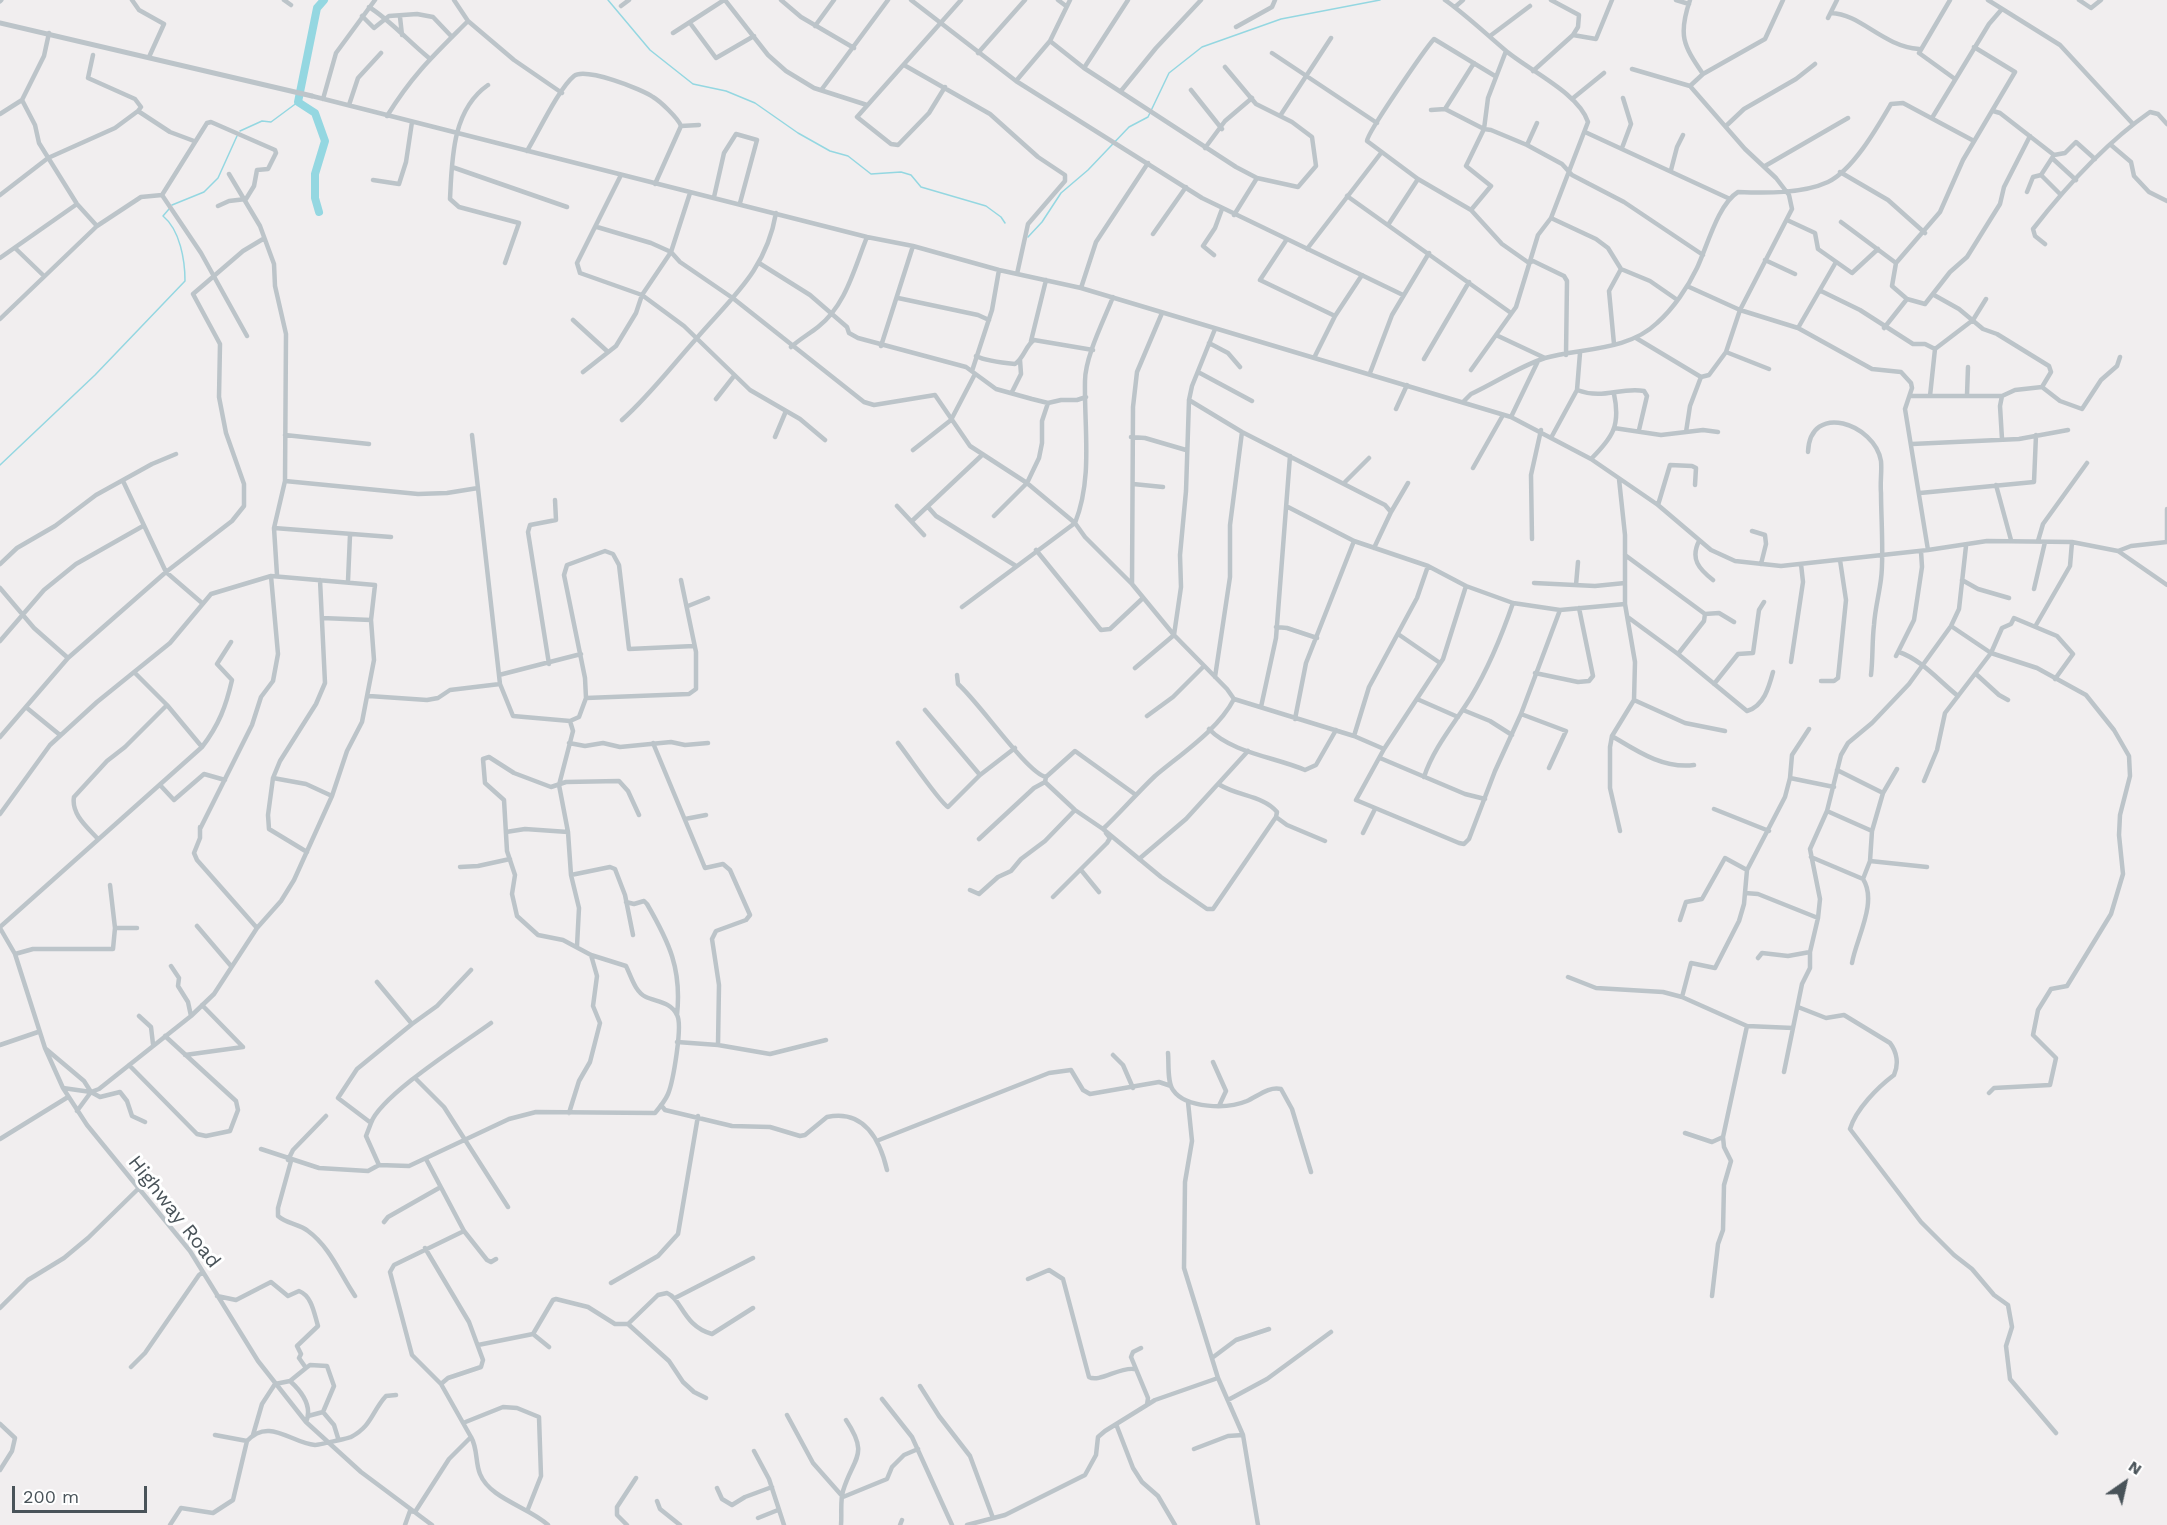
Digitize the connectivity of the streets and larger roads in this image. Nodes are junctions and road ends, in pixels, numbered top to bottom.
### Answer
1 (132, 0) edge
2 (284, 0) edge
3 (375, 0) edge
4 (454, 0) edge
5 (629, 0) edge
6 (725, 0) edge
7 (781, 0) edge
8 (834, 0) edge
9 (888, 0) edge
10 (911, 0) edge
11 (961, 0) edge
12 (1025, 0) edge
13 (1058, 0) edge
14 (1070, 0) edge
15 (1128, 0) edge
16 (1201, 0) edge
17 (1275, 0) edge
18 (1445, 0) edge
19 (1463, 0) edge
20 (1555, 0) edge
21 (1612, 0) edge
22 (1676, 0) edge
23 (1783, 0) edge
24 (1834, 0) edge
25 (1950, 0) edge
26 (1989, 0) edge
27 (2079, 0) edge
28 (2102, 0) edge
29 (1689, 2) edge
30 (291, 5) dead end
31 (621, 6) dead end
32 (1066, 6) junction
33 (1530, 6) dead end
34 (369, 7) junction
35 (1455, 7) junction
36 (2002, 9) junction
37 (362, 16) junction
38 (400, 17) junction
39 (384, 19) junction
40 (468, 21) junction
41 (0, 23) edge
42 (690, 23) junction
43 (942, 23) junction
44 (815, 26) junction
45 (1236, 27) dead end
46 (49, 33) junction
47 (674, 33) dead end
48 (1573, 35) junction
49 (402, 36) junction
50 (754, 36) junction
51 (1490, 36) junction
52 (452, 37) junction
53 (1331, 38) dead end
54 (1050, 41) junction
55 (1974, 47) junction
56 (854, 48) junction
57 (1919, 49) junction
58 (1506, 51) junction
59 (381, 53) dead end
60 (978, 53) junction
61 (1272, 53) dead end
62 (93, 55) dead end
63 (149, 57) junction
64 (429, 58) junction
65 (1474, 63) junction
66 (1815, 64) dead end
67 (904, 65) junction
68 (1225, 67) dead end
69 (1084, 68) junction
70 (1632, 69) dead end
71 (1533, 71) junction
72 (1604, 73) dead end
73 (1703, 74) junction
74 (1495, 76) junction
75 (1304, 77) junction
76 (1955, 79) junction
77 (1016, 81) junction
78 (488, 85) dead end
79 (1690, 86) junction
80 (945, 87) junction
81 (822, 89) junction
82 (1191, 90) dead end
83 (1122, 92) junction
84 (562, 93) junction
85 (312, 96) joint
86 (1252, 98) junction
87 (1623, 98) dead end
88 (323, 99) junction
89 (1572, 99) junction
90 (22, 100) junction
91 (349, 105) junction
92 (867, 105) junction
93 (1445, 109) junction
94 (1431, 110) dead end
95 (138, 111) junction
96 (1992, 111) junction
97 (0, 114) edge
98 (387, 116) junction
99 (1280, 116) junction
100 (1848, 118) dead end
101 (1932, 118) junction
102 (412, 122) junction
103 (1377, 123) junction
104 (1537, 123) dead end
105 (2133, 124) junction
106 (2167, 124) edge
107 (699, 125) dead end
108 (681, 126) junction
109 (1726, 126) junction
110 (1222, 129) junction
111 (1484, 129) junction
112 (1585, 132) junction
113 (457, 134) junction
114 (1683, 135) dead end
115 (2030, 136) junction
116 (194, 141) junction
117 (1974, 141) junction
118 (1527, 145) junction
119 (2111, 145) junction
120 (1205, 148) junction
121 (1622, 148) junction
122 (527, 151) junction
123 (1381, 153) junction
124 (2053, 157) junction
125 (48, 158) junction
126 (2095, 159) junction
127 (1148, 163) junction
128 (1765, 166) junction
129 (452, 167) junction
130 (1671, 170) junction
131 (1567, 171) junction
132 (1840, 172) junction
133 (229, 174) dead end
134 (621, 175) junction
135 (2041, 176) junction
136 (1257, 178) junction
137 (1418, 179) junction
138 (373, 180) dead end
139 (2076, 180) junction
140 (655, 184) junction
141 (1186, 187) junction
142 (1785, 191) junction
143 (2027, 192) dead end
144 (690, 193) junction
145 (0, 195) edge
146 (162, 195) junction
147 (2061, 195) junction
148 (1347, 196) junction
149 (714, 197) junction
150 (246, 199) junction
151 (1730, 199) junction
152 (2167, 201) edge
153 (740, 203) junction
154 (77, 204) junction
155 (218, 206) dead end
156 (567, 207) dead end
157 (1222, 209) junction
158 (1471, 210) junction
159 (776, 213) junction
160 (1234, 215) junction
161 (1551, 218) junction
162 (1787, 219) junction
163 (1841, 222) dead end
164 (1388, 225) junction
165 (97, 226) junction
166 (597, 226) junction
167 (1925, 233) junction
168 (1153, 234) dead end
169 (867, 237) junction
170 (263, 239) junction
171 (1287, 239) junction
172 (2045, 244) dead end
173 (913, 246) junction
174 (15, 248) junction
175 (1307, 249) junction
176 (1878, 249) junction
177 (671, 252) junction
178 (1429, 253) junction
179 (1214, 255) dead end
180 (1703, 255) junction
181 (0, 258) edge
182 (1765, 260) junction
183 (1836, 262) junction
184 (505, 263) dead end
185 (759, 263) junction
186 (1529, 263) junction
187 (1896, 263) junction
188 (1621, 268) junction
189 (999, 270) junction
190 (1017, 274) junction
191 (1794, 274) dead end
192 (1362, 275) junction
193 (44, 276) junction
194 (214, 277) junction
195 (1046, 280) junction
196 (1469, 282) junction
197 (1687, 286) junction
198 (1081, 288) junction
199 (1821, 291) junction
200 (642, 295) junction
201 (1403, 295) junction
202 (1934, 295) junction
203 (1113, 297) junction
204 (898, 298) junction
205 (734, 299) junction
206 (1676, 299) junction
207 (1907, 299) junction
208 (1986, 299) dead end
209 (1740, 310) junction
210 (831, 313) junction
211 (1162, 313) junction
212 (1511, 313) junction
213 (1335, 316) junction
214 (0, 319) edge
215 (573, 320) dead end
216 (989, 320) junction
217 (1973, 320) junction
218 (1798, 328) junction
219 (1884, 328) junction
220 (1215, 329) junction
221 (1497, 335) junction
222 (247, 336) dead end
223 (696, 338) junction
224 (1636, 338) junction
225 (1031, 341) junction
226 (1209, 343) junction
227 (1614, 344) junction
228 (881, 346) junction
229 (791, 347) junction
230 (1935, 349) junction
231 (1093, 350) junction
232 (608, 352) junction
233 (1726, 352) junction
234 (1580, 353) junction
235 (1566, 355) junction
236 (976, 356) junction
237 (2120, 357) dead end
238 (1314, 358) junction
239 (1424, 358) dead end
240 (1545, 358) junction
241 (1020, 360) junction
242 (1539, 362) junction
243 (1240, 367) dead end
244 (1968, 367) dead end
245 (1769, 369) dead end
246 (973, 370) junction
247 (1471, 370) dead end
248 (583, 372) dead end
249 (1198, 372) junction
250 (1370, 374) junction
251 (734, 376) junction
252 (1701, 376) junction
253 (1407, 384) junction
254 (2043, 387) junction
255 (1576, 390) junction
256 (1012, 392) junction
257 (1614, 394) junction
258 (1967, 395) junction
259 (1910, 396) junction
260 (1930, 396) junction
261 (2002, 396) junction
262 (1086, 397) junction
263 (717, 399) dead end
264 (1190, 400) junction
265 (1252, 401) dead end
266 (1464, 401) junction
267 (1048, 403) junction
268 (1396, 409) dead end
269 (786, 411) junction
270 (1503, 415) junction
271 (1512, 417) junction
272 (622, 420) dead end
273 (951, 420) junction
274 (1614, 428) junction
275 (1541, 430) junction
276 (1639, 430) junction
277 (2068, 430) dead end
278 (1242, 432) junction
279 (1686, 432) junction
280 (1718, 432) dead end
281 (285, 435) junction
282 (472, 435) dead end
283 (2036, 435) junction
284 (1552, 436) junction
285 (774, 437) dead end
286 (1131, 437) junction
287 (2001, 439) junction
288 (825, 440) dead end
289 (369, 444) dead end
290 (1912, 444) junction
291 (913, 450) dead end
292 (1186, 450) junction
293 (1808, 452) dead end
294 (176, 454) dead end
295 (981, 456) junction
296 (1290, 456) junction
297 (1369, 458) dead end
298 (1592, 459) junction
299 (2087, 463) dead end
300 (1473, 468) dead end
301 (1619, 479) junction
302 (123, 481) junction
303 (285, 481) junction
304 (1345, 482) junction
305 (1027, 483) junction
306 (1408, 483) dead end
307 (1133, 484) junction
308 (1695, 485) dead end
309 (1996, 485) junction
310 (1163, 487) dead end
311 (478, 488) junction
312 (1920, 493) junction
313 (555, 500) dead end
314 (1658, 505) junction
315 (897, 506) dead end
316 (928, 507) junction
317 (1288, 507) junction
318 (2167, 509) edge
319 (1391, 512) junction
320 (994, 516) dead end
321 (912, 521) junction
322 (1074, 523) junction
323 (143, 526) junction
324 (274, 528) junction
325 (1752, 531) dead end
326 (350, 535) junction
327 (924, 535) dead end
328 (392, 537) dead end
329 (1532, 539) dead end
330 (2011, 540) junction
331 (1354, 541) junction
332 (1699, 541) junction
333 (2038, 541) junction
334 (2045, 542) junction
335 (2072, 542) junction
336 (2167, 542) edge
337 (1966, 546) junction
338 (1374, 548) junction
339 (1036, 550) junction
340 (1928, 550) junction
341 (1921, 551) junction
342 (2118, 551) junction
343 (1625, 555) junction
344 (1881, 556) junction
345 (1840, 560) junction
346 (1578, 562) dead end
347 (0, 564) edge
348 (1761, 564) junction
349 (1801, 564) junction
350 (1016, 566) junction
351 (1428, 566) junction
352 (166, 572) junction
353 (274, 576) junction
354 (320, 580) junction
355 (681, 580) dead end
356 (1713, 580) dead end
357 (1962, 580) junction
358 (348, 581) junction
359 (1534, 583) dead end
360 (1625, 583) junction
361 (1132, 584) junction
362 (1576, 585) junction
363 (2167, 585) edge
364 (1467, 586) junction
365 (0, 588) edge
366 (2034, 589) dead end
367 (708, 598) dead end
368 (1143, 598) junction
369 (2009, 598) dead end
370 (1764, 602) dead end
371 (201, 603) junction
372 (1513, 603) junction
373 (1625, 604) junction
374 (688, 606) junction
375 (962, 607) dead end
376 (1578, 608) junction
377 (1560, 610) junction
378 (23, 614) junction
379 (1705, 614) junction
380 (322, 618) junction
381 (1629, 618) junction
382 (371, 620) junction
383 (1734, 622) dead end
384 (1951, 626) junction
385 (2036, 626) junction
386 (1276, 627) junction
387 (1398, 634) junction
388 (1174, 635) junction
389 (1317, 638) junction
390 (0, 641) edge
391 (231, 642) dead end
392 (694, 646) junction
393 (1990, 652) junction
394 (581, 654) junction
395 (1678, 654) junction
396 (68, 658) junction
397 (1791, 662) dead end
398 (1440, 663) junction
399 (549, 664) junction
400 (1921, 665) junction
401 (1204, 666) junction
402 (1135, 668) dead end
403 (134, 672) junction
404 (1773, 672) dead end
405 (1535, 673) junction
406 (1976, 674) junction
407 (499, 675) junction
408 (957, 675) dead end
409 (1871, 675) dead end
410 (1215, 677) junction
411 (2055, 679) junction
412 (1821, 681) dead end
413 (500, 684) junction
414 (1714, 684) junction
415 (369, 696) junction
416 (1958, 696) junction
417 (586, 698) junction
418 (1234, 699) junction
419 (1417, 699) junction
420 (1634, 700) junction
421 (2008, 700) dead end
422 (168, 705) junction
423 (1262, 706) junction
424 (27, 708) junction
425 (925, 710) dead end
426 (1463, 710) junction
427 (1521, 714) junction
428 (1147, 716) dead end
429 (1458, 717) junction
430 (1295, 719) junction
431 (570, 721) junction
432 (1209, 729) junction
433 (1809, 729) dead end
434 (1336, 730) junction
435 (1725, 731) dead end
436 (60, 735) junction
437 (1512, 735) junction
438 (1354, 736) junction
439 (1612, 736) junction
440 (0, 737) edge
441 (569, 743) junction
442 (652, 743) junction
443 (708, 743) dead end
444 (898, 743) dead end
445 (202, 747) junction
446 (1015, 748) junction
447 (1384, 749) junction
448 (1248, 751) junction
449 (1380, 758) junction
450 (1694, 765) dead end
451 (1549, 768) dead end
452 (1897, 769) dead end
453 (1837, 770) junction
454 (980, 775) junction
455 (1424, 777) junction
456 (273, 778) junction
457 (1790, 778) junction
458 (1045, 779) junction
459 (1924, 781) dead end
460 (1220, 784) junction
461 (160, 785) junction
462 (559, 785) junction
463 (1834, 788) junction
464 (1883, 793) junction
465 (1136, 795) junction
466 (332, 796) junction
467 (1485, 799) junction
468 (1375, 809) junction
469 (1714, 809) dead end
470 (1075, 810) junction
471 (1827, 812) junction
472 (0, 814) edge
473 (706, 814) dead end
474 (639, 815) dead end
475 (1276, 817) junction
476 (685, 819) junction
477 (1103, 829) junction
478 (200, 830) junction
479 (1620, 831) dead end
480 (1769, 831) junction
481 (1872, 831) junction
482 (506, 832) junction
483 (568, 832) junction
484 (1363, 833) dead end
485 (98, 839) junction
486 (979, 839) dead end
487 (1325, 841) dead end
488 (307, 852) junction
489 (1811, 857) junction
490 (510, 859) junction
491 (1139, 859) junction
492 (1870, 861) junction
493 (460, 867) dead end
494 (1927, 867) dead end
495 (1081, 870) junction
496 (1747, 870) junction
497 (571, 875) junction
498 (1863, 879) junction
499 (110, 885) dead end
500 (970, 891) dead end
501 (1099, 892) dead end
502 (1745, 892) junction
503 (1053, 897) dead end
504 (626, 902) junction
505 (1818, 918) junction
506 (1680, 920) dead end
507 (196, 926) dead end
508 (0, 927) edge
509 (115, 928) junction
510 (137, 928) dead end
511 (256, 928) junction
512 (633, 935) dead end
513 (577, 946) junction
514 (1810, 952) junction
515 (15, 954) junction
516 (591, 956) junction
517 (1758, 958) dead end
518 (1852, 963) dead end
519 (171, 966) dead end
520 (231, 966) junction
521 (471, 970) dead end
522 (1568, 977) dead end
523 (377, 982) dead end
524 (1682, 997) junction
525 (202, 1005) junction
526 (1798, 1006) junction
527 (677, 1015) junction
528 (139, 1016) dead end
529 (191, 1016) junction
530 (491, 1023) dead end
531 (412, 1024) junction
532 (1747, 1026) junction
533 (1793, 1029) junction
534 (38, 1032) junction
535 (165, 1036) junction
536 (825, 1040) dead end
537 (676, 1042) junction
538 (153, 1044) junction
539 (0, 1045) edge
540 (718, 1045) junction
541 (45, 1048) junction
542 (1168, 1053) dead end
543 (185, 1055) junction
544 (1113, 1055) dead end
545 (1213, 1062) dead end
546 (129, 1065) junction
547 (1784, 1072) dead end
548 (416, 1079) junction
549 (1171, 1086) junction
550 (63, 1088) junction
551 (1133, 1088) junction
552 (91, 1092) junction
553 (1989, 1094) dead end
554 (68, 1096) junction
555 (1188, 1102) junction
556 (661, 1105) junction
557 (1219, 1106) junction
558 (77, 1111) junction
559 (569, 1113) junction
560 (326, 1116) dead end
561 (698, 1116) junction
562 (145, 1122) dead end
563 (372, 1123) junction
564 (1685, 1133) dead end
565 (1723, 1137) junction
566 (466, 1138) junction
567 (0, 1139) edge
568 (879, 1140) junction
569 (261, 1149) dead end
570 (426, 1159) junction
571 (290, 1160) junction
572 (379, 1165) junction
573 (887, 1170) dead end
574 (1311, 1172) dead end
575 (439, 1188) junction
576 (138, 1190) junction
577 (508, 1207) dead end
578 (384, 1222) dead end
579 (464, 1231) junction
580 (425, 1248) junction
581 (753, 1258) dead end
582 (496, 1259) dead end
583 (203, 1272) junction
584 (1028, 1279) dead end
585 (611, 1284) dead end
586 (217, 1296) junction
587 (354, 1296) dead end
588 (1712, 1296) dead end
589 (675, 1298) junction
590 (0, 1308) edge
591 (753, 1308) dead end
592 (628, 1324) junction
593 (1269, 1329) dead end
594 (1331, 1332) dead end
595 (532, 1334) junction
596 (478, 1345) junction
597 (549, 1347) dead end
598 (1141, 1348) dead end
599 (1212, 1358) junction
600 (131, 1367) dead end
601 (306, 1368) junction
602 (1134, 1369) junction
603 (1218, 1378) junction
604 (290, 1381) junction
605 (275, 1384) junction
606 (441, 1384) junction
607 (920, 1386) dead end
608 (396, 1395) dead end
609 (706, 1398) dead end
610 (1148, 1398) junction
611 (882, 1399) dead end
612 (1155, 1400) junction
613 (1228, 1400) junction
614 (1147, 1405) junction
615 (323, 1412) junction
616 (788, 1415) dead end
617 (308, 1416) junction
618 (846, 1420) dead end
619 (306, 1422) junction
620 (463, 1423) junction
621 (0, 1424) edge
622 (1116, 1424) junction
623 (2056, 1432) dead end
624 (215, 1435) dead end
625 (253, 1435) junction
626 (1243, 1436) junction
627 (471, 1437) junction
628 (338, 1438) junction
629 (247, 1441) junction
630 (326, 1441) junction
631 (918, 1449) junction
632 (1194, 1449) dead end
633 (754, 1451) dead end
634 (0, 1470) edge
635 (636, 1478) dead end
636 (772, 1487) junction
637 (717, 1488) dead end
638 (843, 1497) junction
639 (657, 1501) dead end
640 (528, 1509) junction
641 (778, 1510) junction
642 (415, 1512) junction
643 (758, 1518) dead end
644 (993, 1518) junction
645 (170, 1525) edge
646 (405, 1525) edge
647 (432, 1525) edge
648 (548, 1525) edge
649 (627, 1525) edge
650 (680, 1525) edge
651 (784, 1525) edge
652 (841, 1525) edge
653 (952, 1525) edge
654 (967, 1525) edge
655 (1175, 1525) edge
656 (1258, 1525) edge

1 - 63 street
2 - 30 street
3 - 34 street
4 - 40 street
5 - 31 street
6 - 42 street
6 - 50 street
7 - 44 street
8 - 44 street
9 - 56 street
10 - 43 street
11 - 43 street
12 - 60 street
13 - 32 street
14 - 32 street
15 - 69 street
16 - 83 street
17 - 45 street
18 - 35 street
19 - 35 street
20 - 48 street
21 - 48 street
22 - 29 street
23 - 73 street
24 - 57 street
25 - 57 street
26 - 36 street
27 - 28 street
29 - 73 street
32 - 54 street
33 - 51 street
34 - 37 street
34 - 39 street
35 - 51 street
36 - 55 street
36 - 105 street
37 - 39 street
37 - 88 street
38 - 39 street
38 - 49 street
38 - 52 street
39 - 49 street
40 - 52 street
40 - 84 street
41 - 46 street
42 - 47 street
42 - 50 street
43 - 60 street
43 - 67 street
44 - 56 street
46 - 63 street
46 - 90 street
48 - 71 street
49 - 64 street
50 - 81 street
51 - 58 street
52 - 64 street
53 - 75 street
54 - 69 street
54 - 77 street
55 - 76 street
55 - 96 street
56 - 81 street
57 - 76 street
58 - 71 street
58 - 74 street
59 - 91 street
60 - 77 street
61 - 75 street
62 - 95 street
63 - 85 street
64 - 98 street
65 - 74 street
65 - 93 street
65 - 103 street
66 - 109 street
67 - 80 street
67 - 92 street
68 - 86 street
69 - 83 street
70 - 79 street
71 - 89 street
72 - 89 street
73 - 79 street
74 - 111 street
75 - 99 street
75 - 103 street
76 - 101 street
77 - 127 street
78 - 113 street
79 - 109 street
80 - 92 street
80 - 190 street
81 - 92 street
82 - 110 street
83 - 120 street
84 - 108 street
84 - 122 street
85 - 88 street
86 - 99 street
86 - 110 street
87 - 121 street
88 - 91 street
89 - 112 street
90 - 97 street
90 - 125 street
91 - 98 street
93 - 94 street
93 - 111 street
95 - 116 street
95 - 125 street
96 - 115 street
96 - 117 street
98 - 102 street
99 - 136 street
100 - 128 street
101 - 117 street
101 - 132 street
102 - 113 street
102 - 138 street
103 - 123 street
104 - 118 street
105 - 106 street
105 - 119 street
107 - 108 street
108 - 140 street
109 - 128 street
110 - 120 street
111 - 118 street
111 - 158 street
112 - 121 street
112 - 131 street
113 - 122 street
113 - 129 street
114 - 130 street
115 - 124 street
115 - 202 street
116 - 146 street
116 - 150 street
117 - 167 street
118 - 131 street
119 - 126 street
119 - 152 street
120 - 136 street
121 - 130 street
122 - 134 street
123 - 137 street
123 - 148 street
124 - 126 street
124 - 135 street
124 - 139 street
125 - 145 street
125 - 154 street
126 - 139 street
127 - 141 street
127 - 198 street
128 - 142 street
129 - 156 street
129 - 184 street
130 - 151 street
131 - 161 street
131 - 180 street
132 - 142 street
132 - 167 street
133 - 150 street
134 - 140 street
134 - 166 street
135 - 143 street
135 - 147 street
136 - 160 street
137 - 158 street
137 - 164 street
139 - 147 street
140 - 144 street
141 - 157 street
141 - 168 street
142 - 151 street
142 - 162 street
144 - 149 street
144 - 177 street
146 - 165 street
146 - 194 street
147 - 172 street
148 - 164 street
148 - 175 street
149 - 153 street
149 - 153 street
150 - 155 street
150 - 170 street
151 - 180 street
153 - 159 street
154 - 165 street
154 - 174 street
157 - 160 street
157 - 179 street
158 - 186 street
159 - 169 street
159 - 185 street
160 - 171 street
161 - 186 street
161 - 188 street
162 - 182 street
162 - 183 street
163 - 176 street
164 - 178 street
165 - 193 street
166 - 177 street
166 - 200 street
167 - 187 street
169 - 173 street
169 - 210 street
170 - 194 street
170 - 281 street
171 - 175 street
171 - 213 street
173 - 189 street
173 - 204 street
174 - 181 street
174 - 193 street
175 - 192 street
176 - 183 street
176 - 187 street
177 - 200 street
177 - 205 street
178 - 196 street
178 - 201 street
180 - 197 street
182 - 191 street
182 - 209 street
183 - 199 street
185 - 205 street
185 - 210 street
186 - 212 street
186 - 235 street
187 - 207 street
188 - 206 street
188 - 227 street
189 - 190 street
189 - 216 street
190 - 195 street
192 - 201 street
192 - 213 street
193 - 214 street
194 - 222 street
194 - 352 street
195 - 198 street
195 - 225 street
196 - 212 street
196 - 239 street
197 - 206 street
197 - 209 street
198 - 203 street
199 - 218 street
199 - 219 street
200 - 223 street
200 - 232 street
201 - 250 street
202 - 207 street
202 - 217 street
203 - 211 street
203 - 231 street
204 - 216 street
204 - 228 street
205 - 223 street
205 - 229 street
206 - 224 street
207 - 219 street
208 - 217 street
209 - 218 street
209 - 233 street
210 - 228 street
210 - 229 street
211 - 220 street
211 - 286 street
212 - 221 street
213 - 238 street
215 - 232 street
216 - 236 street
217 - 230 street
217 - 254 street
218 - 259 street
219 - 230 street
220 - 226 street
220 - 238 street
221 - 240 street
221 - 247 street
223 - 251 street
223 - 272 street
224 - 227 street
224 - 252 street
225 - 231 street
225 - 241 street
226 - 243 street
226 - 249 street
227 - 234 street
228 - 246 street
229 - 273 street
230 - 260 street
231 - 262 street
232 - 248 street
233 - 245 street
233 - 252 street
234 - 235 street
234 - 255 street
235 - 240 street
236 - 241 street
236 - 246 street
237 - 254 street
238 - 250 street
240 - 242 street
241 - 256 street
242 - 266 street
242 - 271 street
244 - 258 street
246 - 256 street
246 - 273 street
249 - 264 street
249 - 265 street
250 - 253 street
251 - 263 street
251 - 269 street
252 - 279 street
253 - 266 street
253 - 268 street
254 - 261 street
255 - 257 street
255 - 284 street
256 - 267 street
257 - 274 street
257 - 276 street
258 - 260 street
258 - 261 street
259 - 260 street
259 - 290 street
261 - 287 street
262 - 267 street
262 - 322 street
264 - 278 street
264 - 292 street
266 - 270 street
267 - 305 street
269 - 285 street
269 - 288 street
270 - 271 street
270 - 300 street
271 - 275 street
273 - 291 street
273 - 295 street
274 - 276 street
274 - 298 street
275 - 284 street
275 - 329 street
276 - 279 street
277 - 283 street
278 - 296 street
278 - 410 street
279 - 280 street
281 - 289 street
281 - 303 street
282 - 311 street
283 - 287 street
283 - 309 street
284 - 298 street
286 - 292 street
286 - 307 street
287 - 290 street
290 - 312 street
292 - 388 street
293 - 344 street
294 - 302 street
295 - 305 street
295 - 316 street
296 - 304 street
296 - 317 street
297 - 304 street
298 - 301 street
299 - 333 street
301 - 314 street
301 - 343 street
302 - 323 street
302 - 347 street
303 - 311 street
303 - 324 street
304 - 319 street
305 - 320 street
305 - 322 street
306 - 319 street
307 - 310 street
307 - 361 street
308 - 314 street
309 - 312 street
309 - 330 street
311 - 407 street
312 - 340 street
313 - 399 street
314 - 332 street
315 - 321 street
316 - 321 street
316 - 350 street
317 - 331 street
317 - 386 street
318 - 336 street
319 - 338 street
321 - 327 street
322 - 339 street
322 - 361 street
323 - 352 street
323 - 378 street
324 - 326 street
324 - 353 street
325 - 348 street
326 - 328 street
326 - 358 street
330 - 333 street
330 - 337 street
331 - 338 street
331 - 389 street
332 - 348 street
332 - 356 street
333 - 334 street
334 - 335 street
334 - 366 street
335 - 342 street
335 - 385 street
336 - 342 street
337 - 340 street
337 - 357 street
338 - 351 street
339 - 350 street
339 - 368 street
340 - 341 street
341 - 344 street
341 - 400 street
342 - 363 street
343 - 360 street
343 - 379 street
344 - 345 street
344 - 409 street
345 - 349 street
345 - 412 street
346 - 362 street
348 - 349 street
349 - 397 street
350 - 375 street
351 - 364 street
351 - 387 street
352 - 371 street
352 - 396 street
353 - 354 street
353 - 371 street
353 - 478 street
354 - 358 street
354 - 380 street
355 - 374 street
357 - 369 street
357 - 384 street
358 - 382 street
359 - 362 street
360 - 362 street
360 - 373 street
361 - 368 street
364 - 372 street
364 - 398 street
365 - 378 street
367 - 374 street
368 - 388 street
370 - 414 street
371 - 403 street
372 - 377 street
372 - 426 street
373 - 376 street
373 - 381 street
374 - 392 street
376 - 377 street
376 - 405 street
377 - 405 street
378 - 390 street
378 - 396 street
379 - 383 street
379 - 395 street
380 - 382 street
380 - 456 street
381 - 395 street
381 - 420 street
382 - 415 street
384 - 393 street
384 - 400 street
385 - 393 street
385 - 411 street
386 - 389 street
386 - 423 street
387 - 398 street
387 - 438 street
388 - 401 street
388 - 402 street
389 - 430 street
391 - 445 street
392 - 394 street
392 - 417 street
393 - 406 street
393 - 411 street
394 - 399 street
394 - 417 street
395 - 414 street
396 - 424 street
398 - 419 street
399 - 407 street
400 - 416 street
400 - 453 street
401 - 410 street
401 - 428 street
403 - 422 street
403 - 436 street
404 - 414 street
405 - 427 street
406 - 416 street
406 - 421 street
407 - 413 street
408 - 446 street
410 - 418 street
411 - 553 street
413 - 415 street
413 - 431 street
415 - 466 street
416 - 459 street
417 - 431 street
418 - 423 street
418 - 432 street
419 - 429 street
419 - 447 street
420 - 435 street
420 - 439 street
422 - 445 street
422 - 485 street
423 - 430 street
424 - 436 street
424 - 440 street
425 - 454 street
426 - 429 street
426 - 437 street
427 - 437 street
427 - 451 street
429 - 455 street
430 - 434 street
431 - 441 street
432 - 448 street
432 - 465 street
433 - 457 street
434 - 438 street
434 - 448 street
436 - 472 street
437 - 467 street
438 - 447 street
439 - 450 street
439 - 479 street
441 - 442 street
441 - 462 street
442 - 443 street
442 - 476 street
444 - 454 street
445 - 461 street
446 - 454 street
446 - 458 street
447 - 449 street
448 - 460 street
449 - 455 street
449 - 468 street
452 - 464 street
453 - 463 street
453 - 464 street
455 - 467 street
456 - 466 street
456 - 488 street
457 - 463 street
457 - 480 street
458 - 465 street
458 - 470 street
458 - 486 street
460 - 475 street
460 - 491 street
461 - 478 street
461 - 485 street
462 - 474 street
462 - 482 street
462 - 483 street
463 - 471 street
464 - 481 street
465 - 477 street
466 - 488 street
467 - 468 street
468 - 484 street
469 - 480 street
470 - 477 street
470 - 500 street
471 - 481 street
471 - 489 street
473 - 476 street
475 - 487 street
475 - 491 street
476 - 540 street
477 - 491 street
477 - 495 street
478 - 511 street
480 - 496 street
481 - 492 street
482 - 483 street
482 - 490 street
483 - 497 street
485 - 508 street
488 - 511 street
489 - 498 street
489 - 505 street
490 - 493 street
490 - 513 street
492 - 494 street
492 - 498 street
495 - 501 street
495 - 503 street
496 - 502 street
496 - 506 street
497 - 504 street
497 - 513 street
498 - 518 street
499 - 509 street
502 - 505 street
502 - 524 street
504 - 512 street
504 - 527 street
505 - 514 street
507 - 520 street
508 - 515 street, Highway Road
509 - 510 street
509 - 515 street
511 - 520 street
513 - 516 street
514 - 517 street
514 - 526 street
515 - 534 street, Highway Road
516 - 527 street
516 - 559 street
519 - 529 street
520 - 525 street
521 - 531 street
522 - 524 street
523 - 531 street
524 - 532 street
525 - 529 street
525 - 543 street
526 - 533 street
526 - 623 street
527 - 537 street
528 - 538 street
529 - 535 street
530 - 548 street
531 - 563 street
532 - 533 street
532 - 565 street
533 - 547 street
534 - 539 street
534 - 541 street, Highway Road
535 - 538 street
535 - 543 street
536 - 540 street
537 - 540 street
537 - 556 street
538 - 546 street
541 - 550 street, Highway Road
541 - 552 street
542 - 549 street
543 - 546 street
544 - 551 street
545 - 557 street
546 - 552 street
548 - 563 street
548 - 566 street
549 - 551 street
549 - 555 street
550 - 552 street
550 - 554 street, Highway Road
551 - 568 street
552 - 558 street
552 - 562 street
554 - 558 street, Highway Road
554 - 567 street
555 - 557 street
555 - 599 street
556 - 559 street
556 - 561 street
557 - 574 street
558 - 576 street, Highway Road
559 - 566 street
560 - 571 street
561 - 568 street
561 - 585 street
563 - 572 street
564 - 565 street
565 - 588 street
566 - 570 street
566 - 577 street
568 - 573 street
569 - 571 street
570 - 572 street
570 - 575 street
571 - 572 street
571 - 587 street
575 - 578 street
575 - 579 street
576 - 583 street, Highway Road
576 - 590 street
579 - 580 street
579 - 582 street
580 - 596 street
580 - 606 street
581 - 589 street
583 - 586 street, Highway Road
583 - 600 street
584 - 602 street
586 - 601 street
586 - 605 street, Highway Road
589 - 591 street
589 - 592 street
592 - 595 street
592 - 609 street
593 - 599 street
594 - 613 street
595 - 596 street
595 - 597 street
596 - 606 street
598 - 602 street
599 - 603 street
601 - 604 street
601 - 615 street
602 - 610 street
603 - 612 street
603 - 613 street
604 - 605 street
604 - 617 street
605 - 619 street, Highway Road
605 - 625 street
606 - 620 street
607 - 644 street
608 - 628 street
610 - 612 street
610 - 614 street
611 - 631 street
612 - 614 street
613 - 626 street
614 - 622 street
615 - 617 street
615 - 628 street
616 - 638 street
617 - 619 street
618 - 638 street
619 - 630 street, Highway Road
620 - 627 street
620 - 640 street
621 - 634 street
622 - 644 street
622 - 655 street
624 - 629 street
625 - 629 street
625 - 630 street
626 - 632 street
626 - 656 street
627 - 640 street
627 - 642 street
628 - 630 street
629 - 645 street
630 - 642 street, Highway Road
631 - 638 street
631 - 653 street
633 - 636 street
635 - 649 street
636 - 637 street
636 - 641 street
638 - 652 street
639 - 650 street
640 - 648 street
641 - 643 street
641 - 651 street
642 - 646 street
642 - 647 street, Highway Road
644 - 654 street

